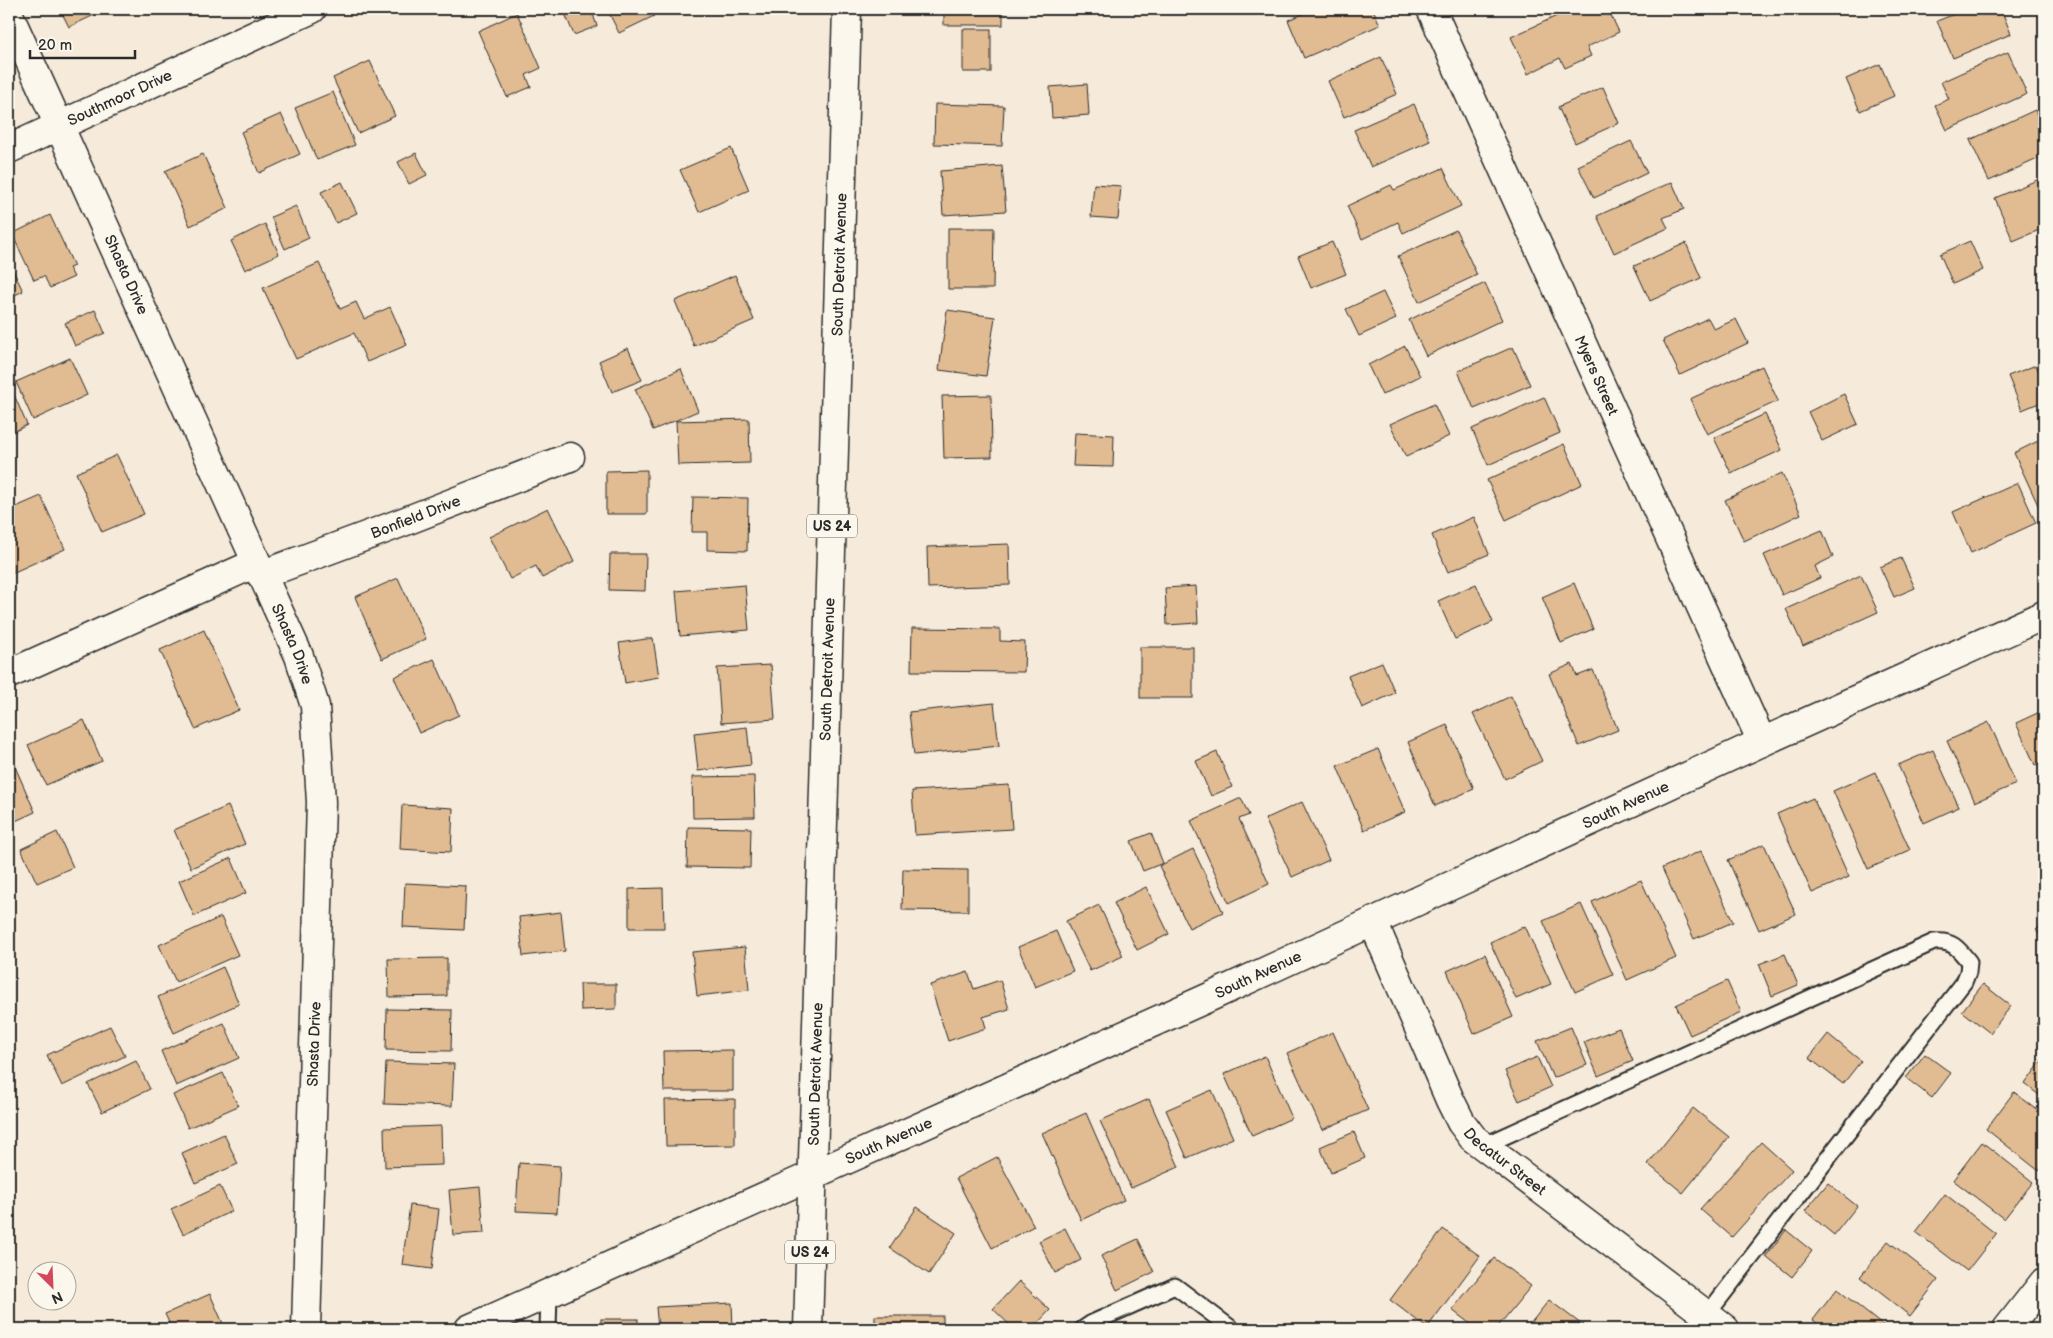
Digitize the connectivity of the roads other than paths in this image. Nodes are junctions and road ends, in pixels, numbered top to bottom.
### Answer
1 (312, 9) edge
2 (847, 9) edge
3 (1431, 9) edge
4 (9, 15) edge
5 (58, 127) junction
6 (9, 149) edge
7 (570, 457) dead end
8 (259, 569) junction
9 (2044, 616) edge
10 (9, 674) edge
11 (1762, 742) junction
12 (1373, 922) junction
13 (1483, 1146) junction
14 (813, 1174) junction
15 (2044, 1282) edge
16 (549, 1294) junction
17 (1709, 1325) edge
18 (306, 1329) edge
19 (469, 1329) edge
20 (548, 1329) edge
21 (808, 1329) edge
22 (1083, 1329) edge
23 (1232, 1329) edge
24 (2007, 1329) edge

1 - 5 street, Southmoor Drive
2 - 14 street, South Detroit Avenue / US 24
3 - 11 street, Myers Street
4 - 5 street, Shasta Drive
5 - 6 street, Southmoor Drive
5 - 8 street, Shasta Drive
7 - 8 street, Bonfield Drive
8 - 10 street, Bonfield Drive
8 - 18 street, Shasta Drive
9 - 11 street, South Avenue
11 - 12 street, South Avenue
12 - 13 street, Decatur Street
12 - 14 street, South Avenue
13 - 17 street, Decatur Street
13 - 17 lane
14 - 16 street, South Avenue
14 - 21 street, South Detroit Avenue / US 24
15 - 24 street
16 - 19 street, South Avenue
16 - 20 lane
22 - 23 lane

